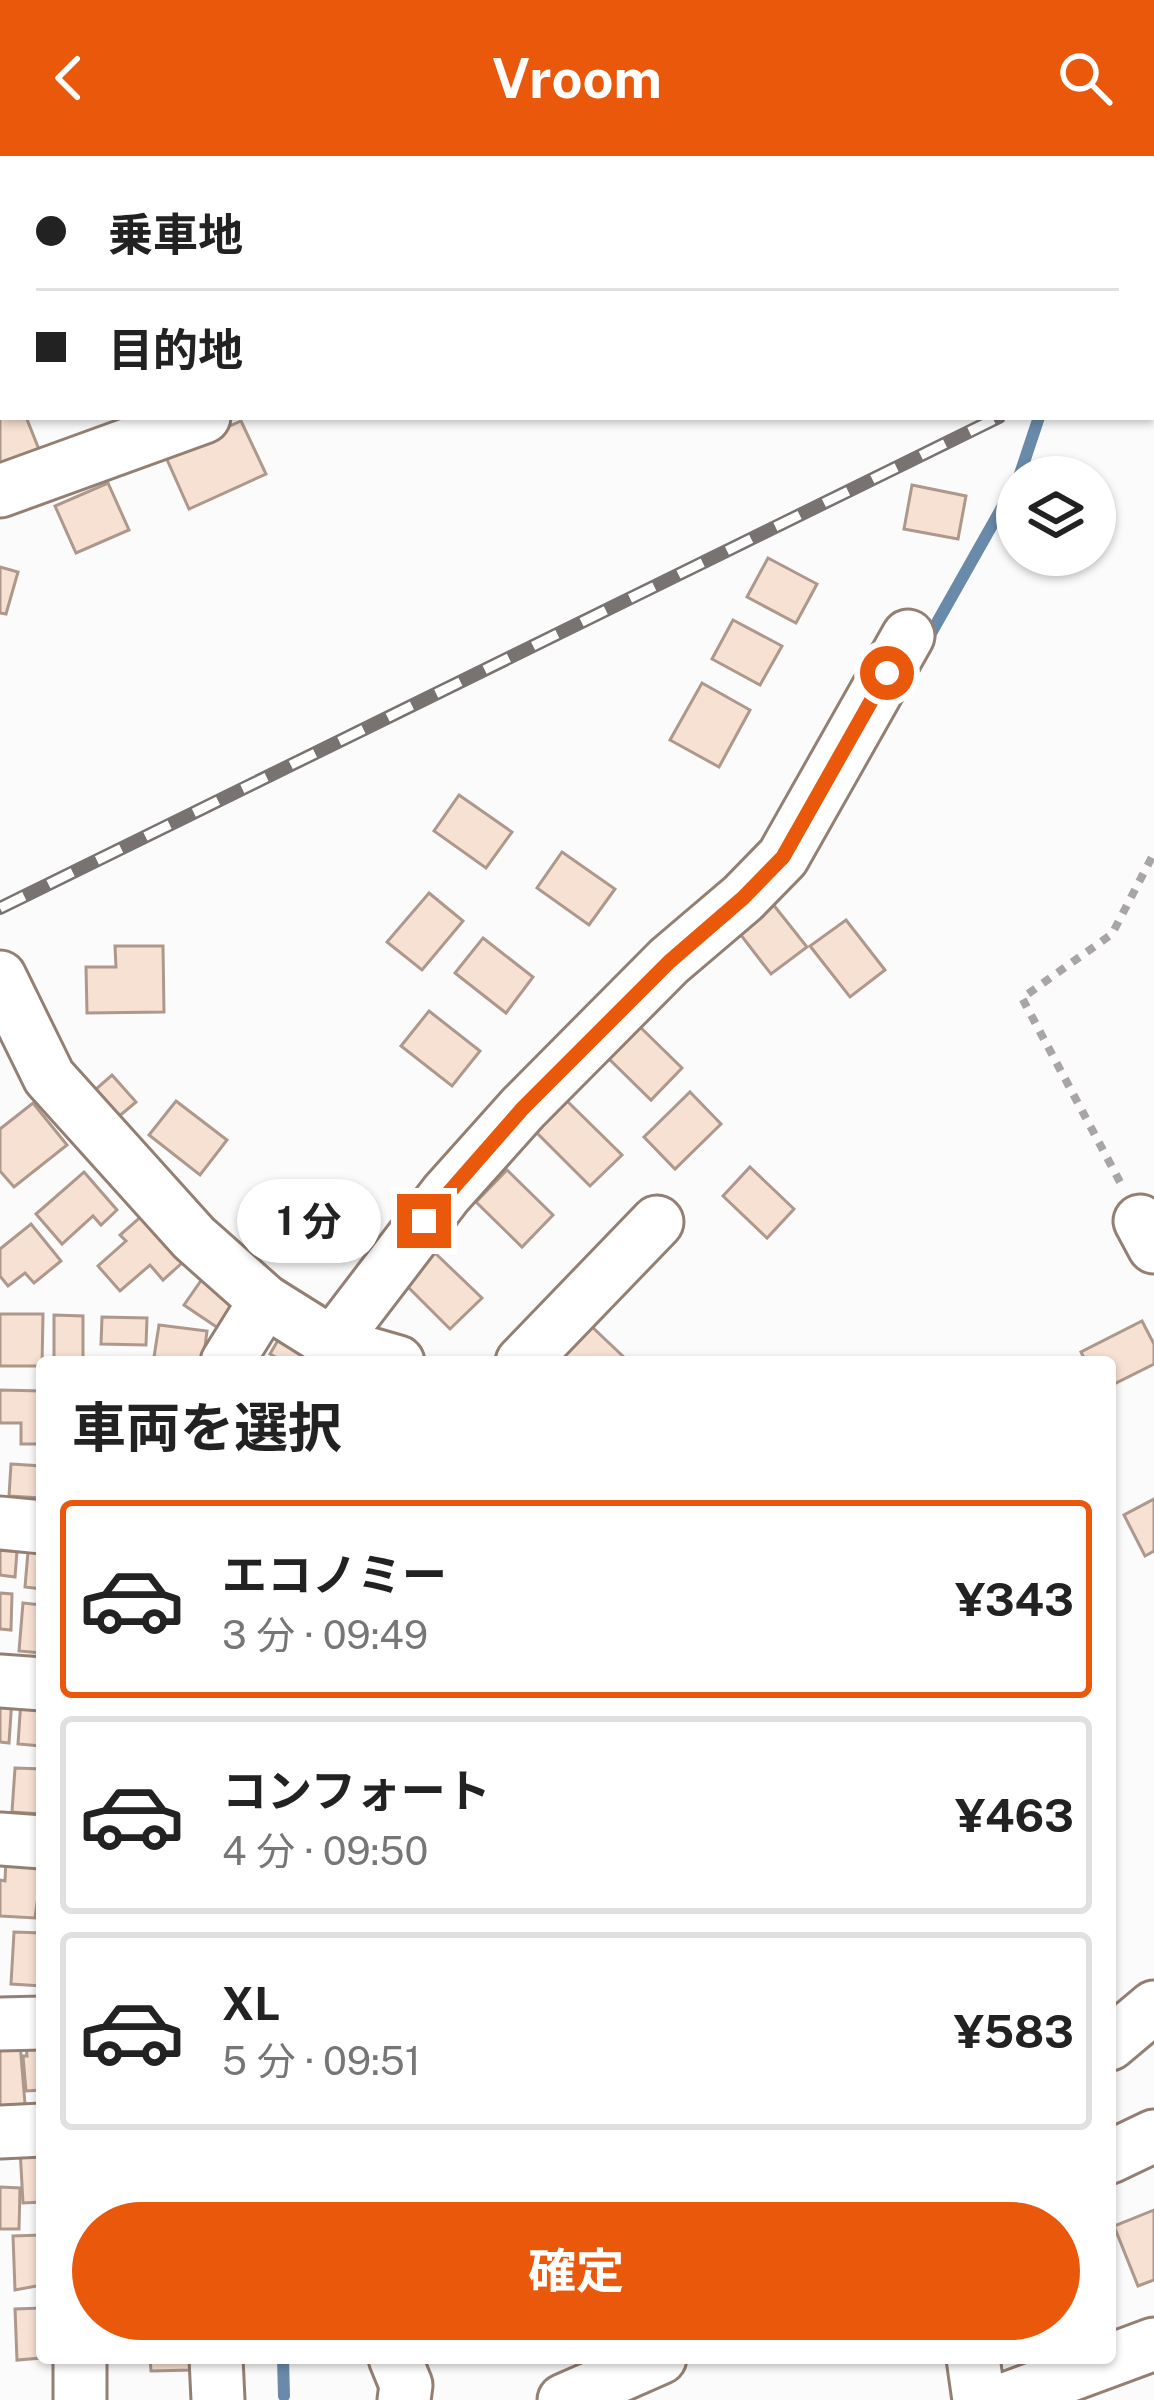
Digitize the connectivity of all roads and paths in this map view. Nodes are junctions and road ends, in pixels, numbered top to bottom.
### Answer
1 (196, 420) edge
2 (0, 491) edge
3 (908, 636) dead end
4 (1154, 853) edge
5 (0, 977) edge
6 (657, 1222) dead end
7 (1147, 1234) edge
8 (265, 1301) junction
9 (332, 1343) junction
10 (231, 1356) edge
11 (377, 1356) edge
12 (528, 1356) edge
13 (0, 1523) edge
14 (36, 1526) edge
15 (0, 1681) edge
16 (36, 1684) edge
17 (0, 1838) edge
18 (36, 1841) edge
19 (1154, 2007) edge
20 (0, 2024) edge
21 (36, 2024) edge
22 (1116, 2039) edge
23 (36, 2130) edge
24 (0, 2132) edge
25 (1154, 2136) edge
26 (1116, 2153) edge
27 (1154, 2344) edge
28 (1116, 2358) edge
29 (80, 2364) edge
30 (216, 2364) edge
31 (397, 2364) edge
32 (646, 2364) edge
33 (975, 2364) edge
34 (1100, 2364) edge
35 (80, 2400) edge
36 (218, 2400) edge
37 (404, 2400) edge
38 (564, 2400) edge
39 (979, 2400) edge
40 (1003, 2400) edge

1 - 2 street
3 - 9 street
4 - 7 path
5 - 8 street
6 - 12 street
8 - 9 street
8 - 10 street
9 - 11 street
13 - 14 street
15 - 16 street
17 - 18 street
19 - 22 street
20 - 21 street
23 - 24 street
25 - 26 street
27 - 28 street
29 - 35 street
30 - 36 street
31 - 37 street
32 - 38 street
33 - 39 street
34 - 40 street

